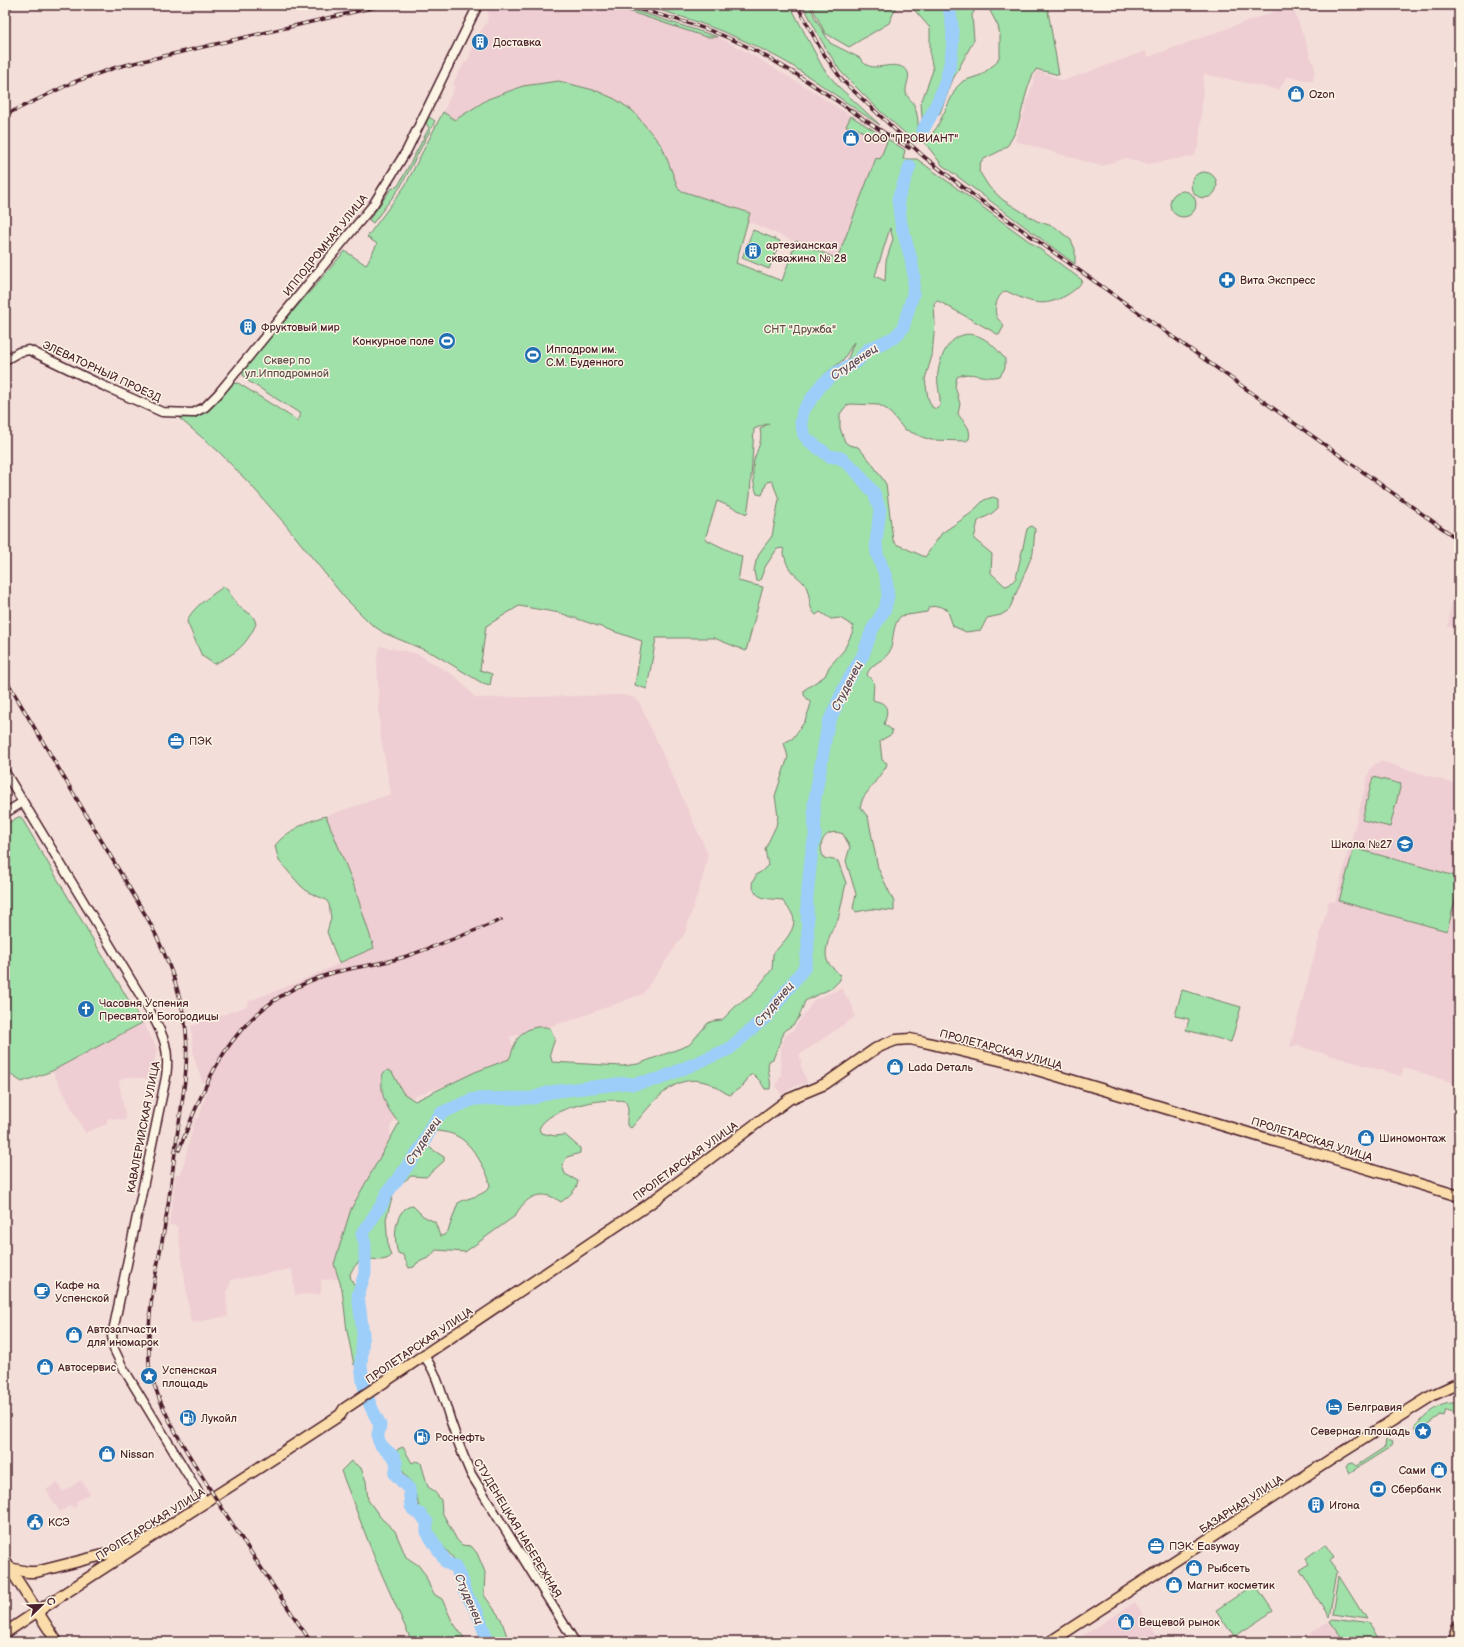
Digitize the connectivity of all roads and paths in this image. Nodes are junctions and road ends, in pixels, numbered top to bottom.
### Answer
1 (478, 5) edge
2 (5, 360) edge
3 (192, 413) joint
4 (5, 772) edge
5 (23, 802) junction
6 (5, 813) edge
7 (1459, 1196) edge
8 (423, 1355) junction
9 (1459, 1383) edge
10 (1448, 1388) junction
11 (1459, 1391) edge
12 (205, 1503) junction
13 (135, 1546) junction
14 (7, 1564) edge
15 (38, 1611) junction
16 (1459, 1626) edge
17 (5, 1633) edge
18 (57, 1642) edge
19 (575, 1642) edge
20 (1050, 1642) edge
21 (1454, 1642) edge

1 - 3 street, ИППОДРОМНАЯ УЛИЦА
2 - 3 street, ЭЛЕВАТОРНЫЙ ПРОЕЗД
4 - 5 street, КАВАЛЕРИЙСКАЯ УЛИЦА
5 - 6 street
5 - 12 street, КАВАЛЕРИЙСКАЯ УЛИЦА
7 - 8 main road, ПРОЛЕТАРСКАЯ УЛИЦА
8 - 12 main road, ПРОЛЕТАРСКАЯ УЛИЦА
8 - 19 street, СТУДЕНЕЦКАЯ НАБЕРЕЖНАЯ
9 - 10 main road, БАЗАРНАЯ УЛИЦА
10 - 11 main road
10 - 20 main road, БАЗАРНАЯ УЛИЦА
12 - 13 main road, ПРОЛЕТАРСКАЯ УЛИЦА
13 - 14 main road
13 - 15 main road, ПРОЛЕТАРСКАЯ УЛИЦА
14 - 15 main road
15 - 17 main road, ПРОЛЕТАРСКАЯ УЛИЦА
15 - 18 main road
16 - 21 main road

